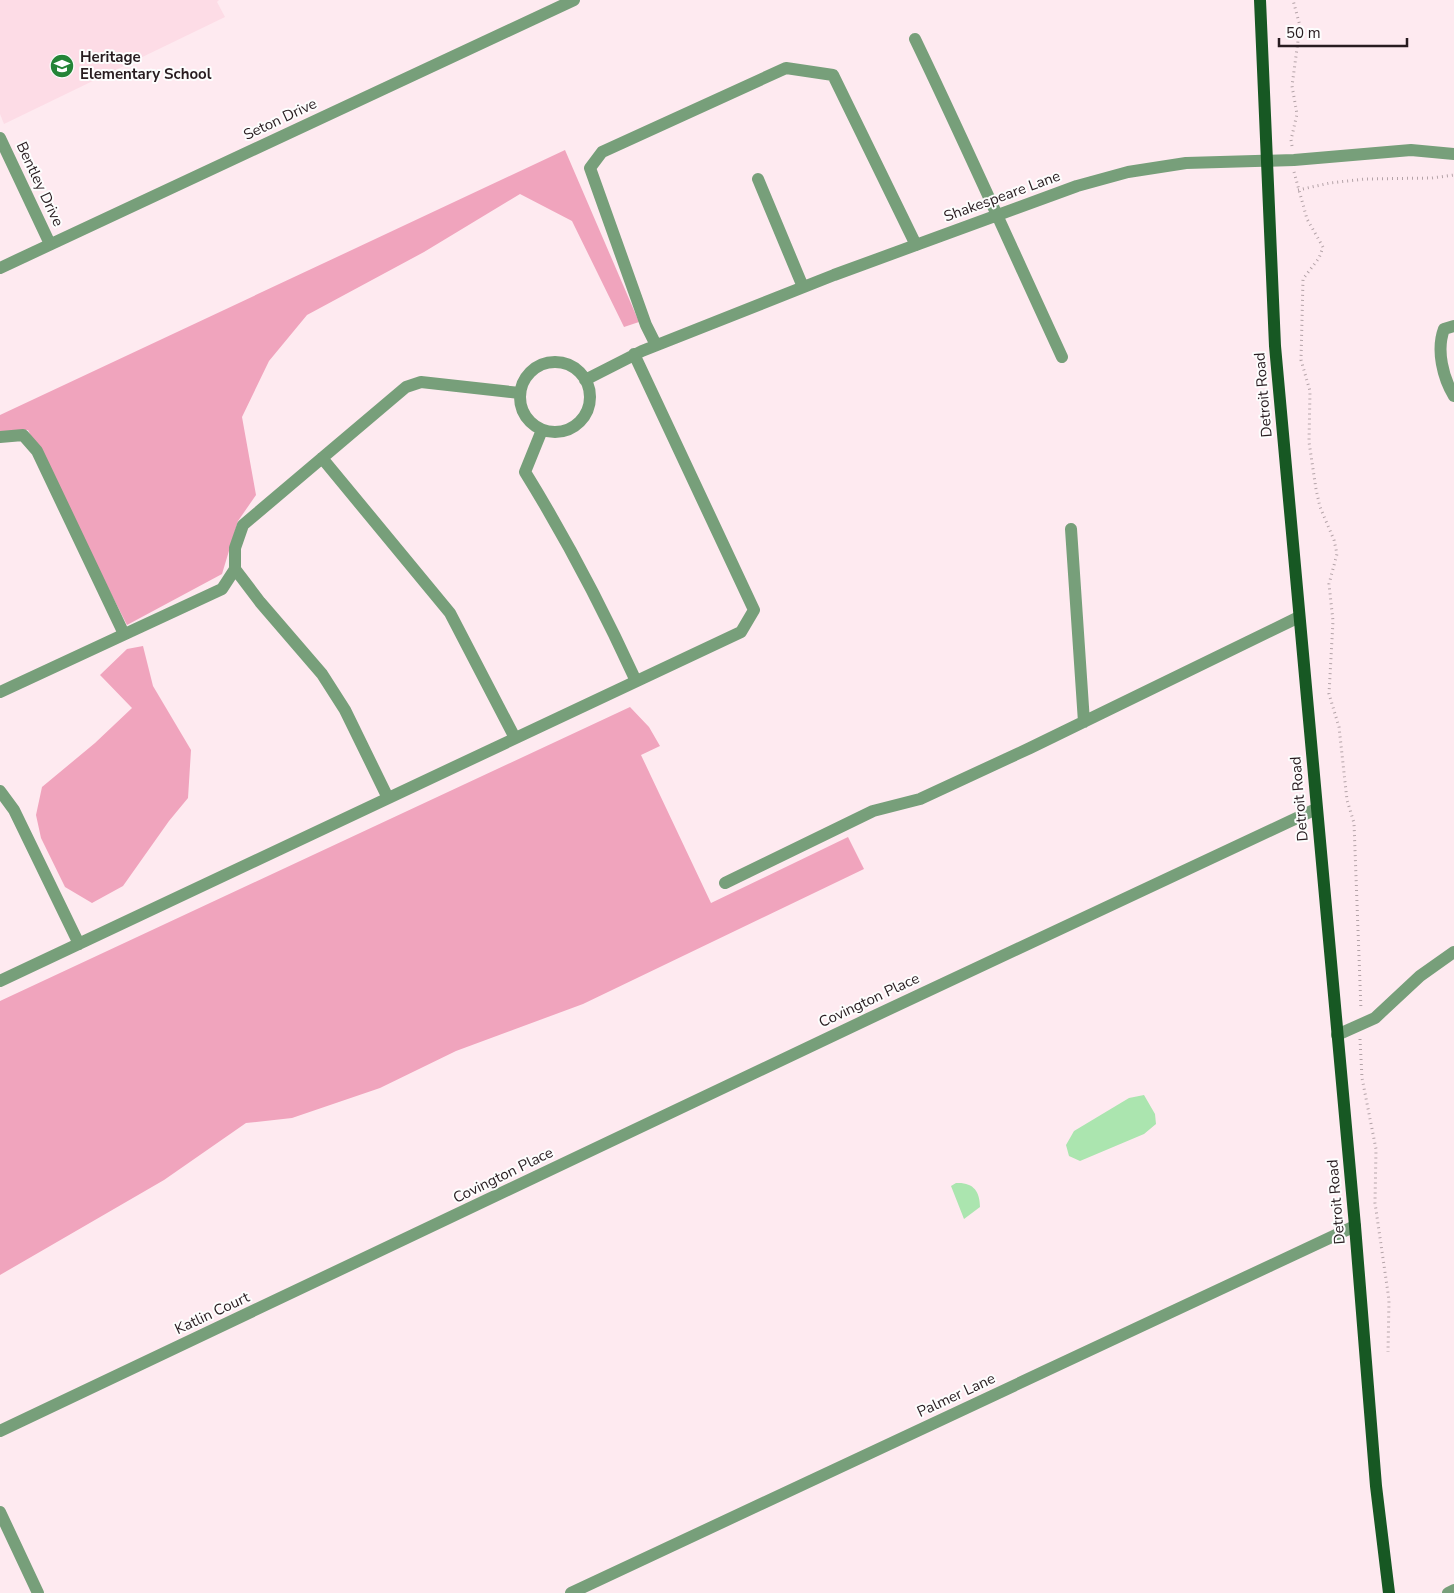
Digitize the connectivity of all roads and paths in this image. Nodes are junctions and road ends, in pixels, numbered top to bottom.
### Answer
1 (574, 0) edge
2 (1260, 0) edge
3 (1293, 0) edge
4 (915, 39) dead end
5 (0, 138) edge
6 (1454, 154) edge
7 (1268, 160) junction
8 (1294, 160) junction
9 (1454, 175) edge
10 (758, 179) dead end
11 (1298, 190) junction
12 (998, 215) junction
13 (50, 244) junction
14 (916, 245) junction
15 (0, 268) edge
16 (803, 287) junction
17 (1454, 326) edge
18 (656, 345) junction
19 (634, 354) junction
20 (1062, 357) dead end
21 (585, 380) junction
22 (520, 393) junction
23 (1454, 396) edge
24 (542, 430) junction
25 (0, 437) edge
26 (322, 458) junction
27 (1071, 530) dead end
28 (235, 569) junction
29 (1299, 617) junction
30 (124, 634) junction
31 (636, 681) junction
32 (0, 692) edge
33 (1084, 722) junction
34 (515, 738) junction
35 (0, 791) edge
36 (388, 798) junction
37 (1316, 809) junction
38 (725, 883) dead end
39 (79, 944) junction
40 (1454, 952) edge
41 (0, 981) edge
42 (1361, 1025) junction
43 (1337, 1035) junction
44 (438, 1224) joint
45 (1355, 1226) junction
46 (1388, 1352) dead end
47 (0, 1431) edge
48 (0, 1512) edge
49 (1454, 1590) edge
50 (38, 1593) edge
51 (571, 1593) edge
52 (1389, 1593) edge
53 (1448, 1593) edge

1 - 13 street, Seton Drive
2 - 7 main road, Detroit Road
3 - 8 path
4 - 12 street
5 - 13 street, Bentley Drive
6 - 8 street, Shakespeare Lane
7 - 8 street, Shakespeare Lane
7 - 12 street, Shakespeare Lane
7 - 29 main road, Detroit Road
8 - 11 path
9 - 11 path
10 - 16 street
11 - 42 path
12 - 14 street, Shakespeare Lane
12 - 20 street
13 - 15 street, Seton Drive
14 - 16 street, Shakespeare Lane
14 - 18 street
16 - 18 street, Shakespeare Lane
17 - 23 street
18 - 19 street, Shakespeare Lane
19 - 21 street, Shakespeare Lane
19 - 31 street
21 - 22 street
21 - 24 street
22 - 24 street
22 - 26 street
24 - 31 street
25 - 30 street
26 - 28 street
26 - 34 street
27 - 33 street
28 - 30 street
28 - 36 street
29 - 33 street
29 - 37 main road, Detroit Road
30 - 32 street
31 - 34 street
33 - 38 street
34 - 36 street
35 - 39 street
36 - 39 street
37 - 43 main road, Detroit Road
37 - 44 street, Covington Place
39 - 41 street
40 - 42 street
42 - 43 street
42 - 46 path
43 - 45 main road, Detroit Road
44 - 47 street, Katlin Court
45 - 51 street, Palmer Lane
45 - 52 main road, Detroit Road
48 - 50 street
49 - 53 street

